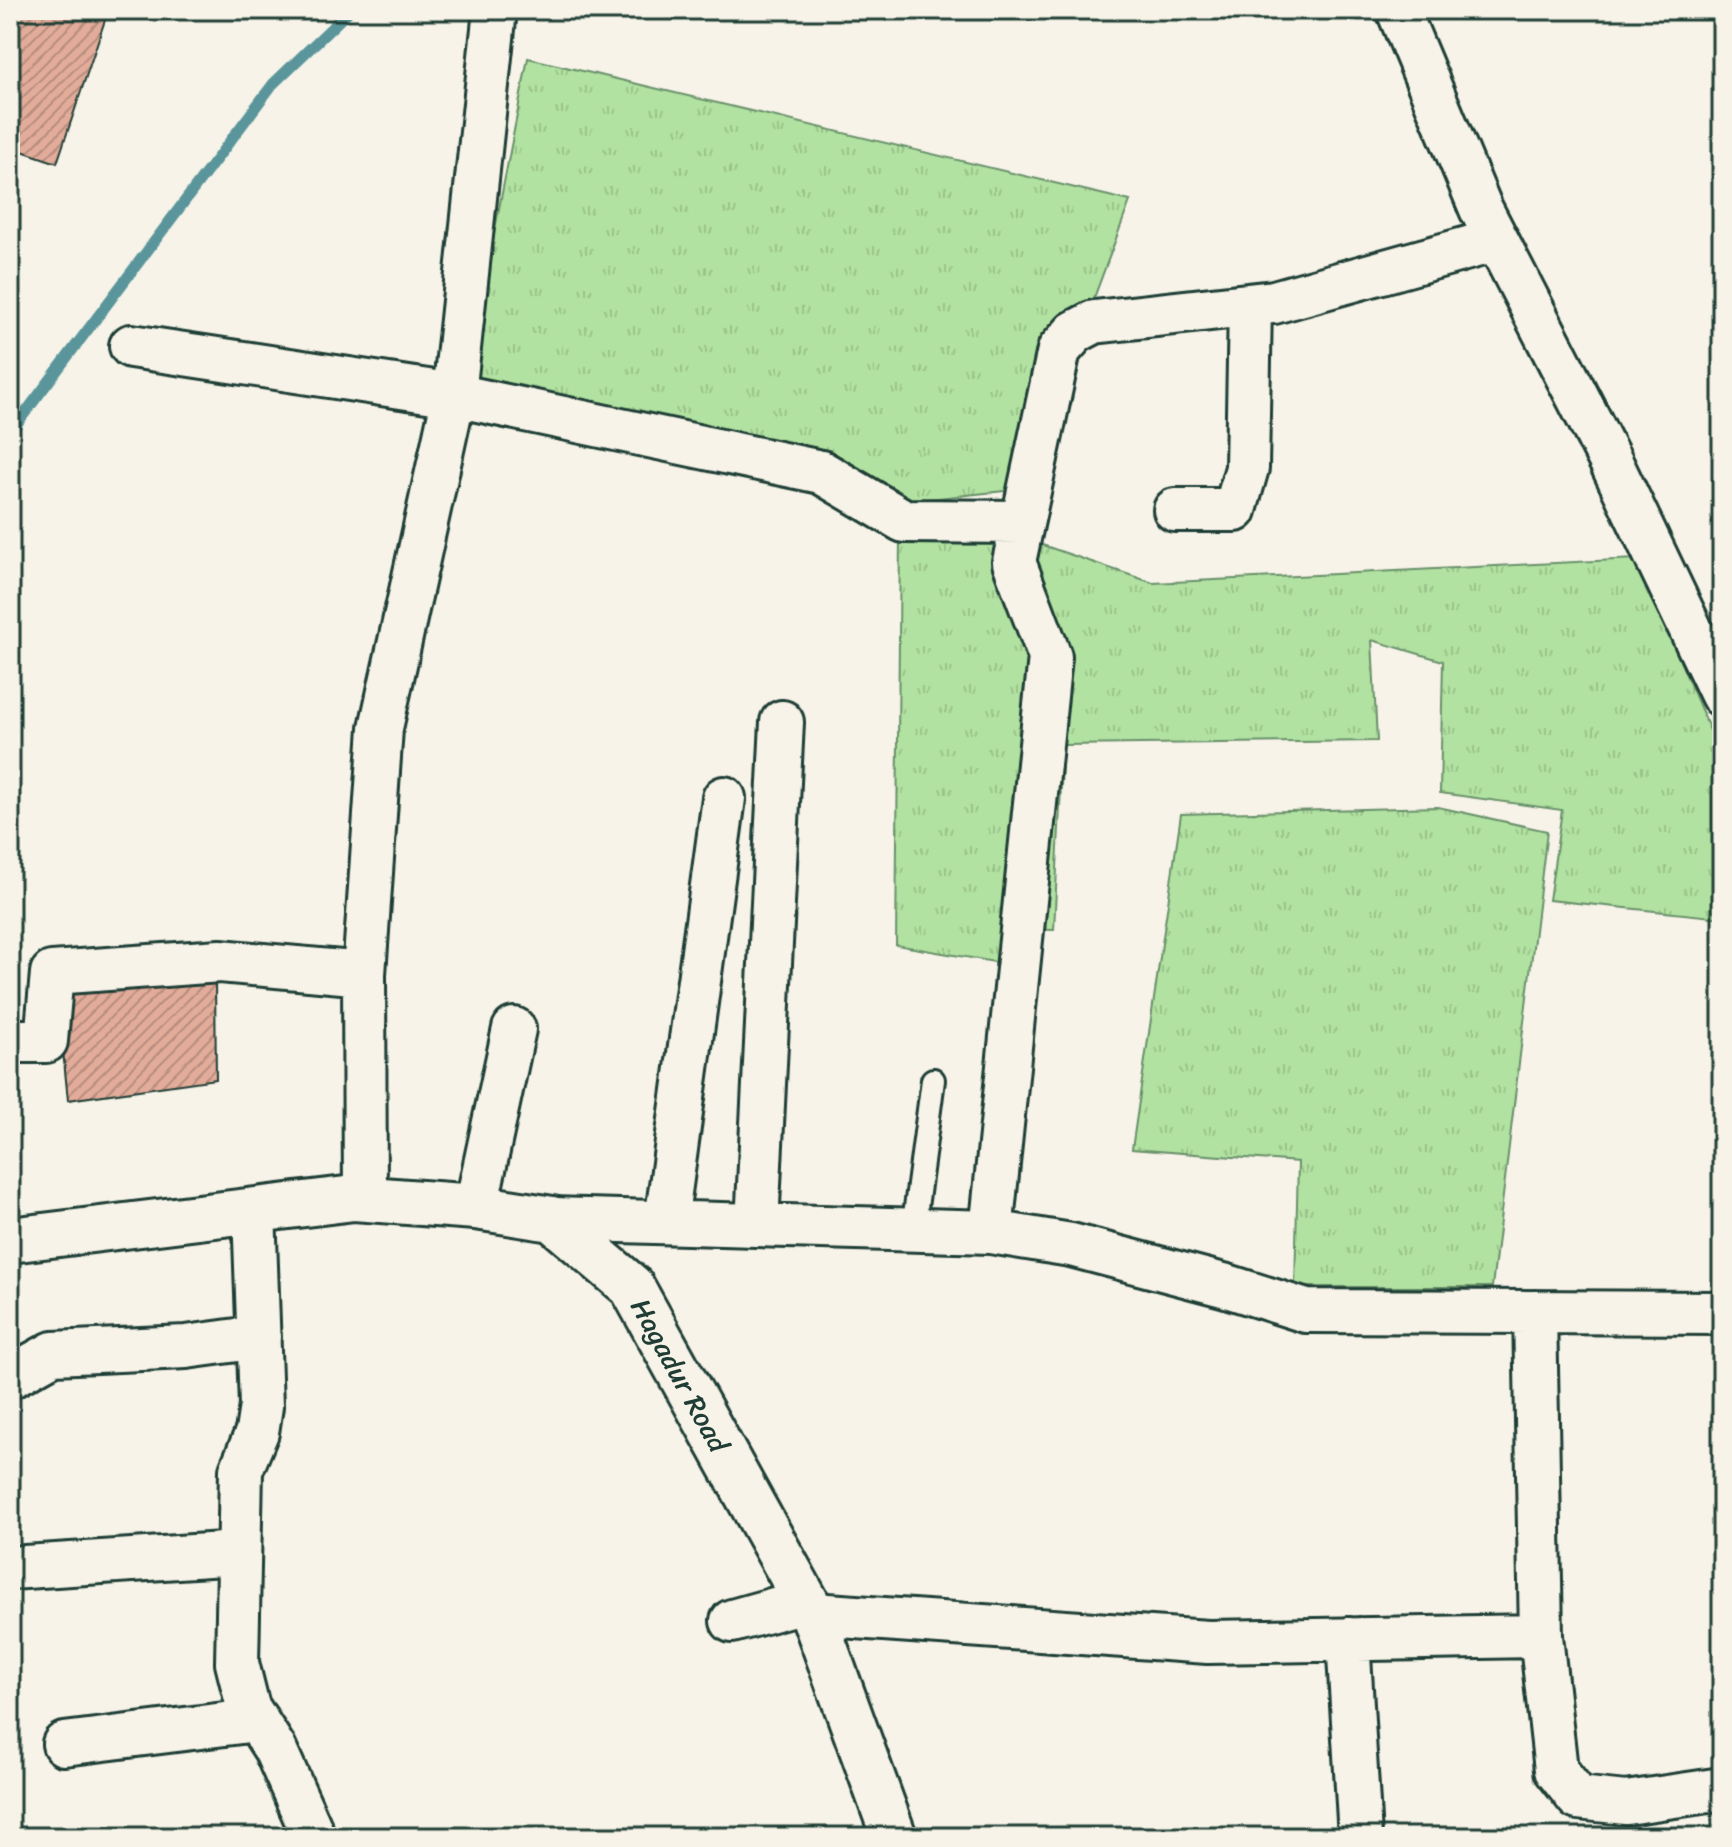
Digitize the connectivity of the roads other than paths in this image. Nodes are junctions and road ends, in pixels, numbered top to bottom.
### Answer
1 (495, 10) edge
2 (1398, 10) edge
3 (1497, 240) junction
4 (1250, 305) junction
5 (131, 346) dead end
6 (454, 395) junction
7 (1175, 510) dead end
8 (1022, 522) junction
9 (1722, 695) edge
10 (782, 722) dead end
11 (724, 798) dead end
12 (364, 974) junction
13 (514, 1029) dead end
14 (10, 1041) edge
15 (933, 1080) dead end
16 (365, 1198) junction
17 (476, 1207) junction
18 (254, 1210) junction
19 (552, 1219) junction
20 (666, 1222) junction
21 (757, 1225) junction
22 (913, 1230) junction
23 (991, 1232) junction
24 (10, 1240) edge
25 (1535, 1312) junction
26 (1722, 1313) edge
27 (259, 1337) junction
28 (10, 1377) edge
29 (239, 1553) junction
30 (10, 1568) edge
31 (808, 1607) junction
32 (732, 1621) dead end
33 (1541, 1636) junction
34 (1348, 1639) junction
35 (257, 1720) junction
36 (64, 1744) dead end
37 (1722, 1789) edge
38 (314, 1837) edge
39 (894, 1837) edge
40 (1360, 1837) edge

1 - 6 street
2 - 3 street
3 - 4 street
3 - 9 street
4 - 7 street
4 - 8 street
5 - 6 street
6 - 8 street
6 - 12 street
8 - 23 street
10 - 21 street
11 - 20 street
12 - 14 street
12 - 16 street
13 - 17 street
15 - 22 lane
16 - 17 street
16 - 18 street
17 - 19 street
18 - 24 street
18 - 27 street
19 - 20 street
19 - 31 street, Hagadur Road
20 - 21 street
21 - 22 street
22 - 23 street
23 - 25 street
25 - 26 street
25 - 33 street
27 - 28 street
27 - 29 street
29 - 30 street
29 - 35 street
31 - 32 street
31 - 34 street
31 - 39 street, Hagadur Road
33 - 34 street
33 - 37 street
34 - 40 street
35 - 36 street
35 - 38 street

